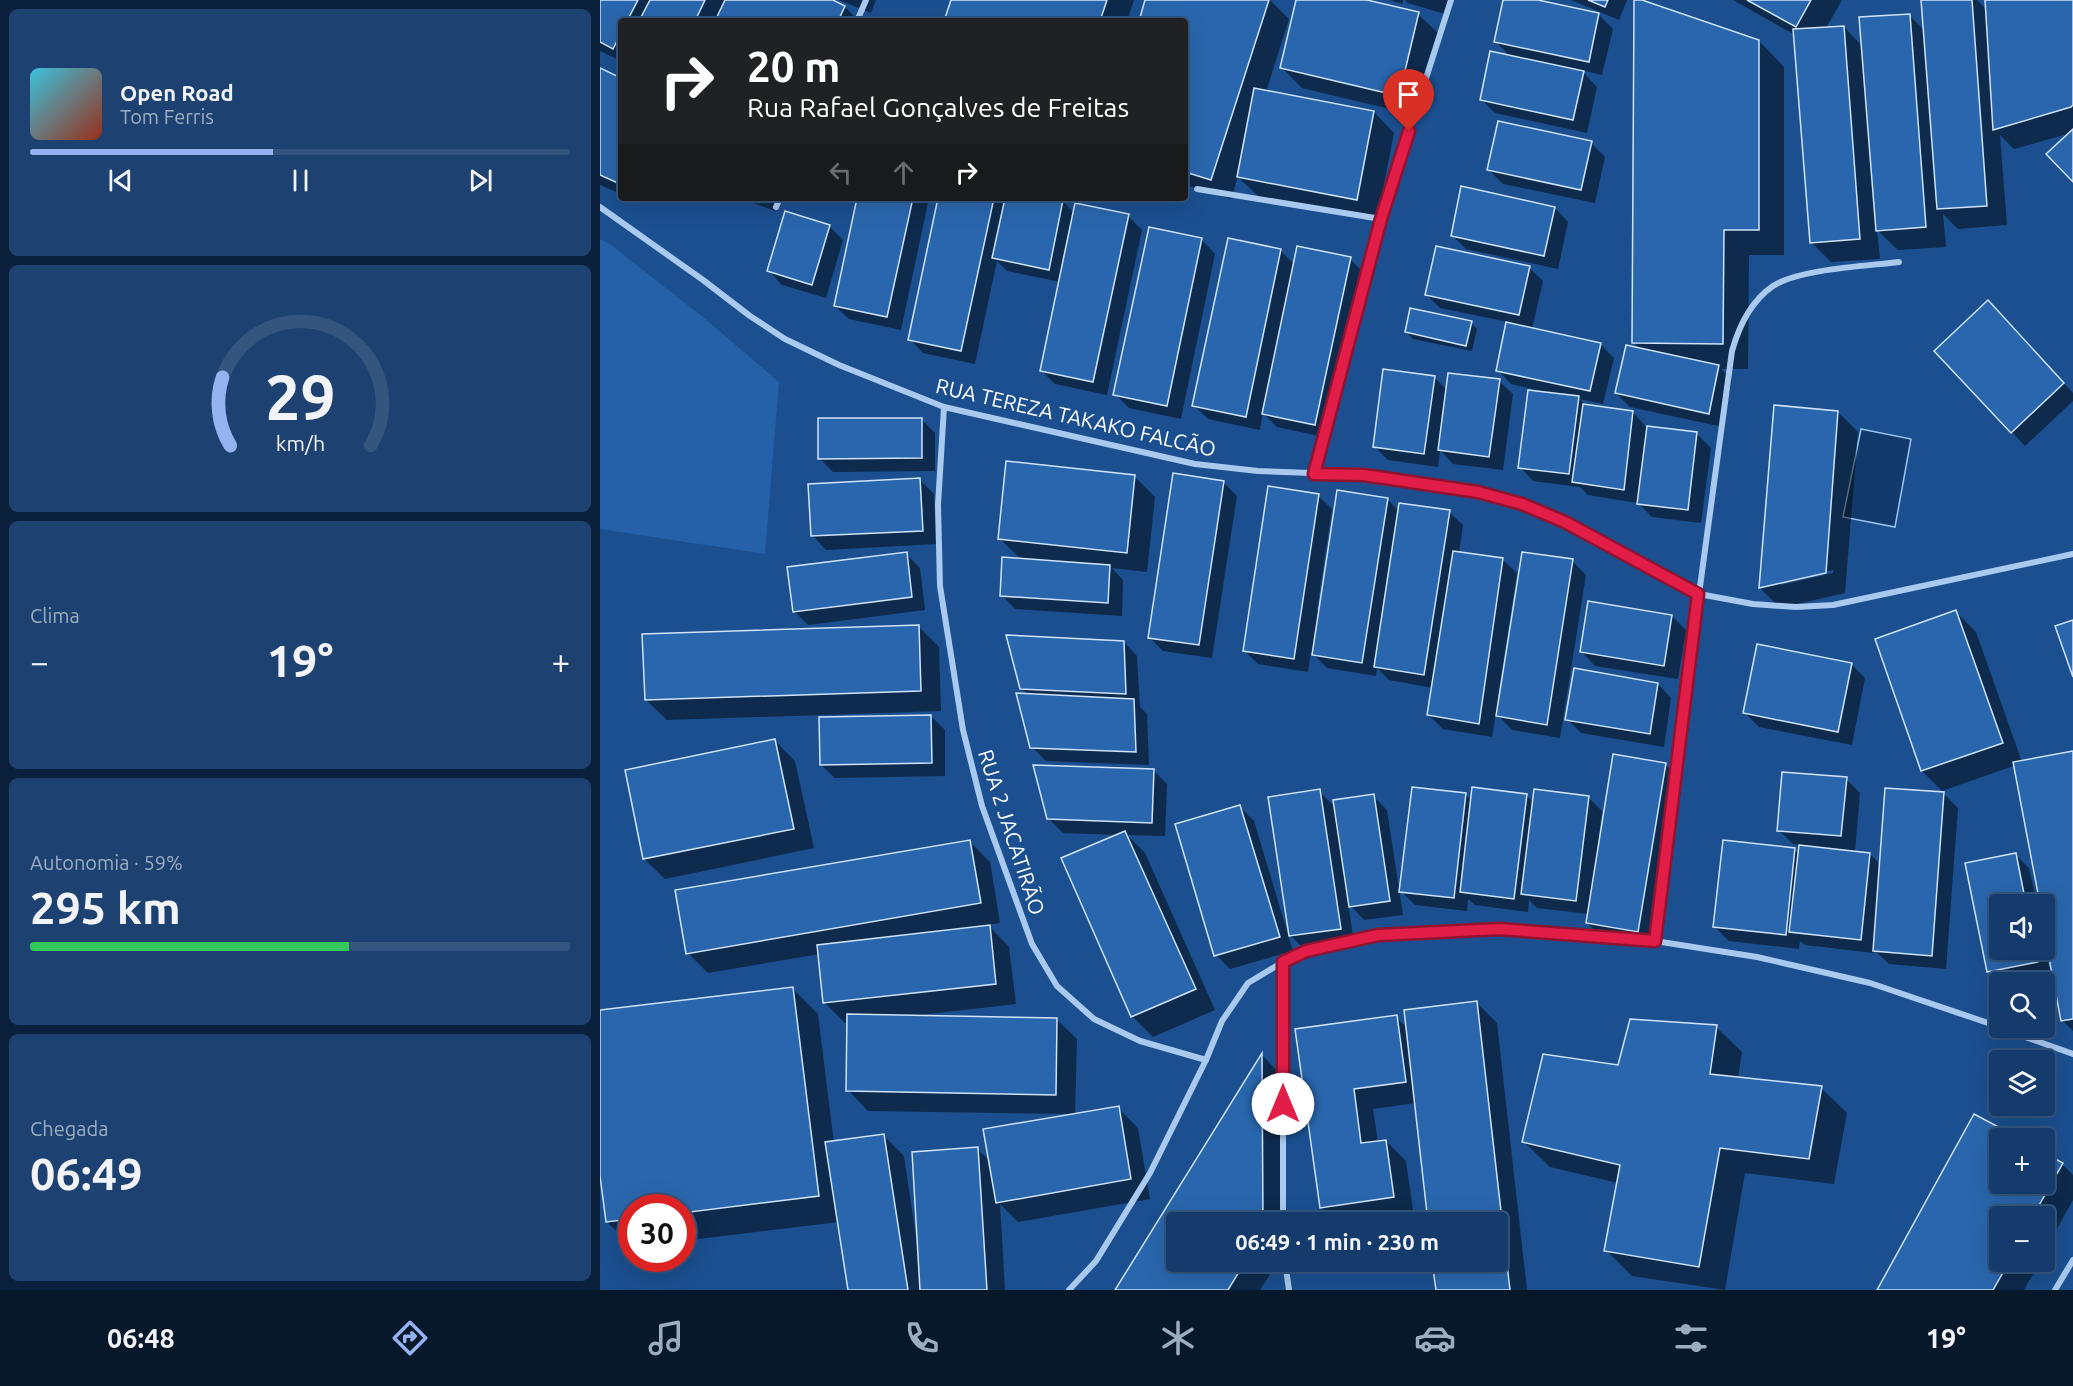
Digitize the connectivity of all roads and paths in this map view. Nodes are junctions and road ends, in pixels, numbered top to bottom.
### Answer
1 (866, 0) edge
2 (1451, 0) edge
3 (858, 18) edge
4 (1197, 189) dead end
5 (779, 201) edge
6 (600, 207) edge
7 (776, 207) dead end
8 (1381, 219) junction
9 (1899, 262) dead end
10 (944, 407) junction
11 (1314, 474) junction
12 (2073, 554) edge
13 (1698, 594) junction
14 (1655, 941) junction
15 (1283, 962) junction
16 (1989, 1023) edge
17 (2030, 1038) edge
18 (2073, 1054) edge
19 (1206, 1060) junction
20 (1283, 1212) edge
21 (2073, 1260) edge
22 (1286, 1272) edge
23 (1069, 1290) edge
24 (1289, 1290) edge
25 (2055, 1290) edge

1 - 3 street
2 - 8 street
4 - 8 street
5 - 7 street
6 - 10 street, RUA TEREZA TAKAKO FALCÃO
8 - 11 street
9 - 13 street
10 - 11 street, RUA TEREZA TAKAKO FALCÃO
10 - 19 street, RUA 2 JACATIRÃO
11 - 13 street, RUA TEREZA TAKAKO FALCÃO
12 - 13 street, RUA TEREZA TAKAKO FALCÃO
13 - 14 street
14 - 15 street
14 - 16 street
15 - 19 street
15 - 20 street
17 - 18 street
19 - 23 street
21 - 25 street
22 - 24 street

